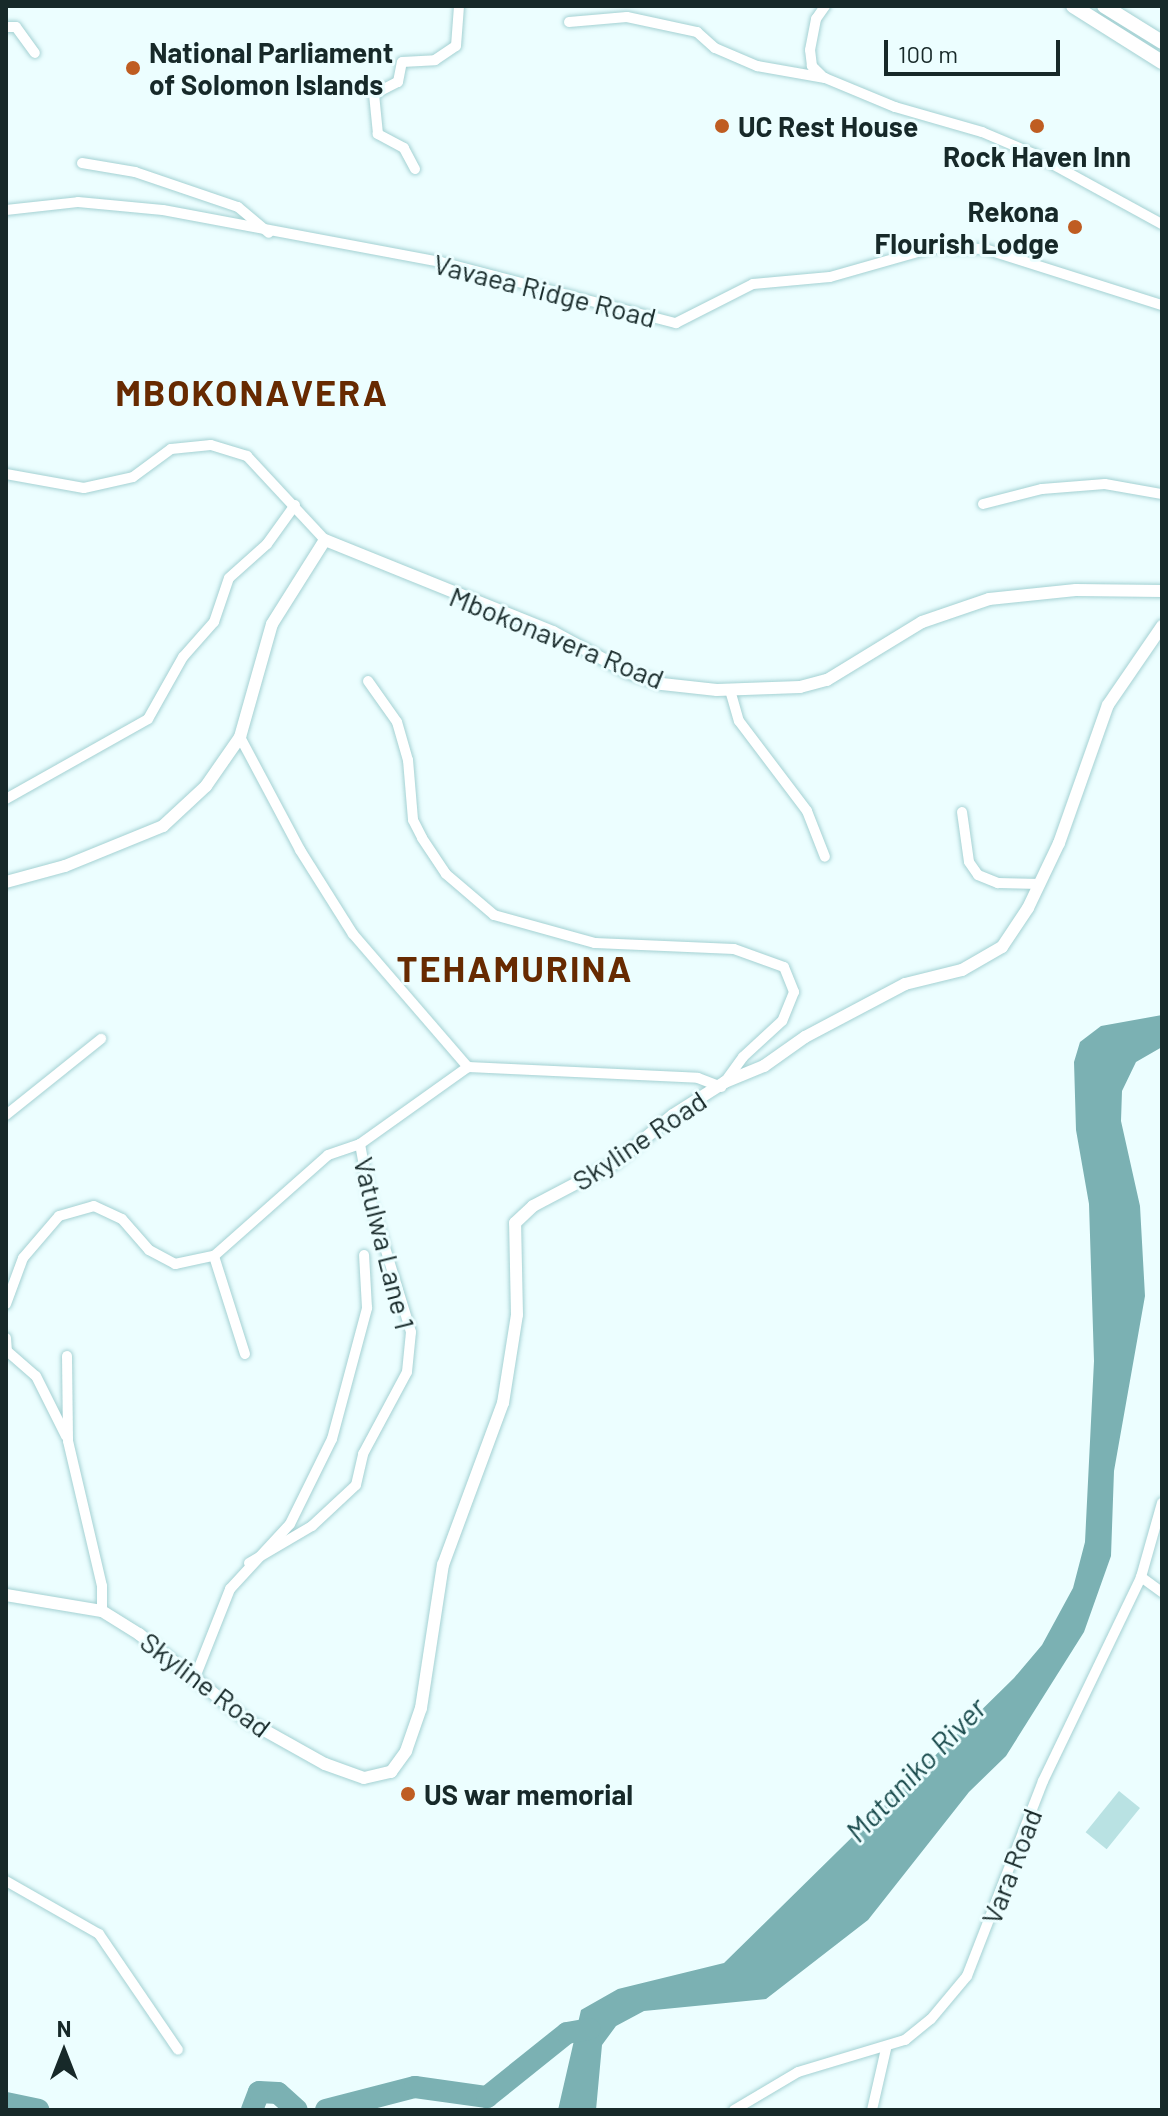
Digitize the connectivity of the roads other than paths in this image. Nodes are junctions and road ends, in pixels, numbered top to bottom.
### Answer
1 (459, 6) edge
2 (825, 6) edge
3 (1073, 6) edge
4 (1104, 6) edge
5 (569, 22) dead end
6 (6, 27) edge
7 (1162, 42) edge
8 (35, 53) dead end
9 (1162, 62) edge
10 (825, 78) junction
11 (82, 163) dead end
12 (415, 169) dead end
13 (6, 210) edge
14 (1162, 224) edge
15 (271, 234) junction
16 (1162, 305) edge
17 (6, 474) edge
18 (1162, 494) edge
19 (983, 504) dead end
20 (295, 505) junction
21 (325, 540) junction
22 (1162, 591) edge
23 (1162, 626) edge
24 (368, 681) dead end
25 (730, 690) junction
26 (240, 737) junction
27 (6, 799) edge
28 (962, 812) dead end
29 (825, 857) dead end
30 (6, 882) edge
31 (1040, 884) junction
32 (101, 1039) dead end
33 (468, 1067) junction
34 (723, 1084) junction
35 (6, 1115) edge
36 (360, 1144) junction
37 (364, 1255) dead end
38 (214, 1256) junction
39 (6, 1304) edge
40 (6, 1338) edge
41 (245, 1354) dead end
42 (67, 1356) dead end
43 (68, 1441) junction
44 (1162, 1503) edge
45 (249, 1563) junction
46 (1141, 1577) junction
47 (1162, 1592) edge
48 (6, 1595) edge
49 (102, 1611) junction
50 (194, 1680) junction
51 (6, 1881) edge
52 (886, 2049) junction
53 (178, 2050) dead end
54 (734, 2110) edge
55 (872, 2110) edge

1 - 12 street
2 - 10 street
3 - 9 main road
4 - 7 main road
5 - 10 street
6 - 8 street
10 - 14 street
11 - 15 street
13 - 15 street, Vavaea Ridge Road
15 - 16 street, Vavaea Ridge Road
17 - 20 street
18 - 19 street
20 - 21 street
20 - 27 street
21 - 25 street, Mbokonavera Road
21 - 26 street
22 - 25 street, Mbokonavera Road
23 - 31 street, Skyline Road
24 - 34 street
25 - 29 street
26 - 30 street
26 - 33 street
28 - 31 street
31 - 34 street, Skyline Road
32 - 35 street
33 - 34 street
33 - 36 street
34 - 50 street, Skyline Road
36 - 38 street
36 - 45 street, Vatulwa Lane 1
37 - 45 street
38 - 39 street
38 - 41 street
40 - 43 street
42 - 43 street
43 - 49 street
44 - 46 street, Vara Road
45 - 50 street
46 - 47 street
46 - 52 street, Vara Road
48 - 49 street, Skyline Road
49 - 50 street, Skyline Road
51 - 53 street
52 - 54 street, Vara Road
52 - 55 street

